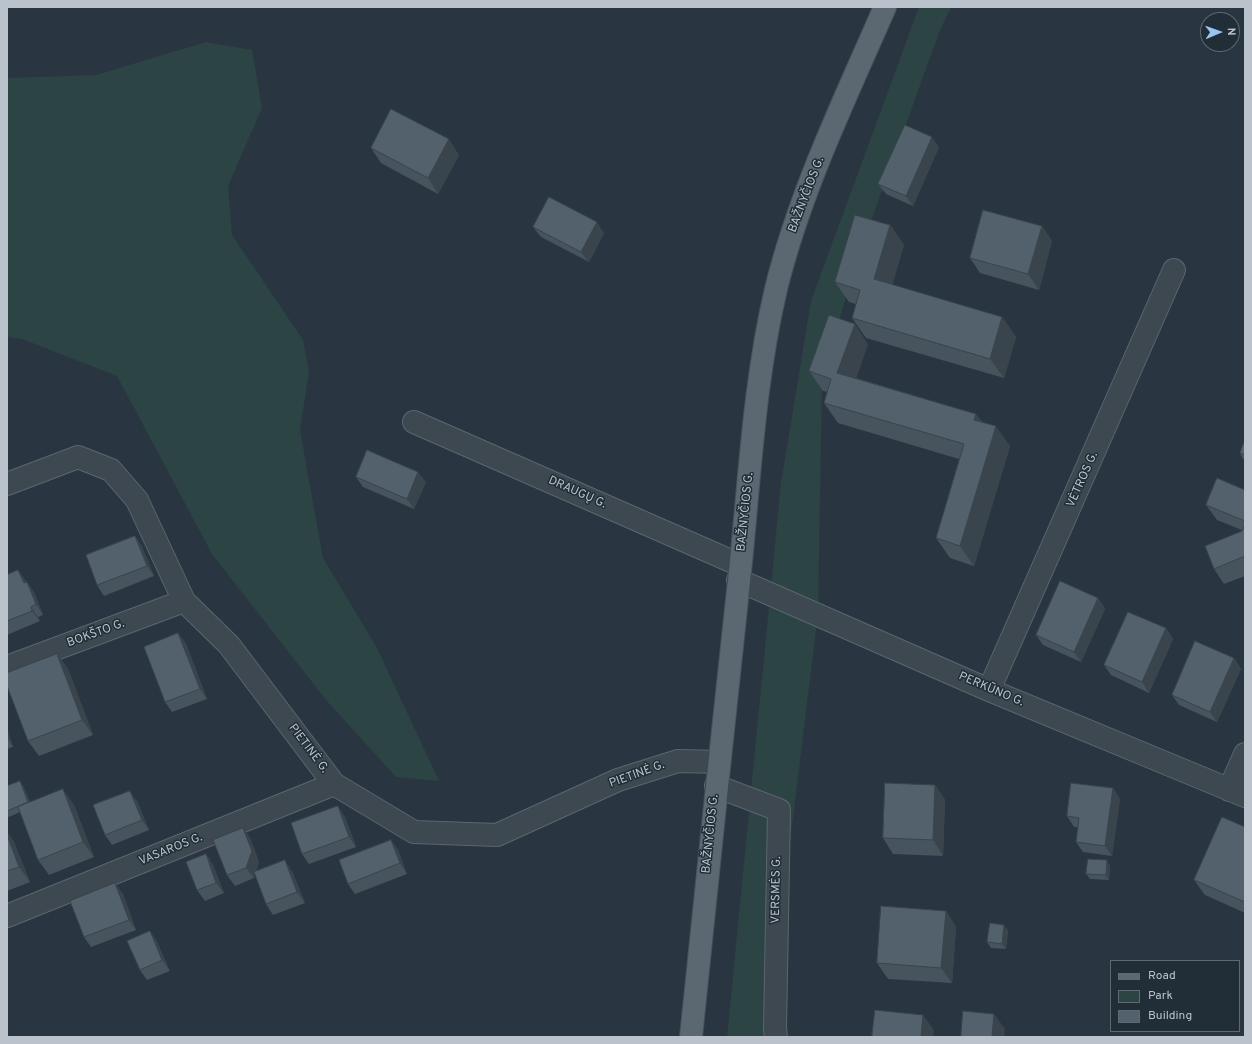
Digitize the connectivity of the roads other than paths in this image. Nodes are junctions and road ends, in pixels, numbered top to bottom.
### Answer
1 (885, 7) edge
2 (1174, 270) dead end
3 (414, 422) dead end
4 (7, 484) edge
5 (739, 572) junction
6 (184, 601) junction
7 (7, 667) edge
8 (989, 690) junction
9 (1245, 754) edge
10 (719, 762) junction
11 (334, 784) junction
12 (716, 786) junction
13 (1237, 793) edge
14 (7, 916) edge
15 (691, 1037) edge
16 (776, 1037) edge

1 - 5 main road, BAŽNYČIOS G.
2 - 8 street, VĖTROS G.
3 - 5 street, DRAUGŲ G.
4 - 6 street, PIETINĖ G.
5 - 8 street, PERKŪNO G.
5 - 10 main road, BAŽNYČIOS G.
6 - 7 street, BOKŠTO G.
6 - 11 street, PIETINĖ G.
8 - 13 street, PERKŪNO G.
9 - 13 street
10 - 11 street, PIETINĖ G.
10 - 12 main road, BAŽNYČIOS G.
11 - 14 street, VASAROS G.
12 - 15 main road, BAŽNYČIOS G.
12 - 16 street, VERSMĖS G.

